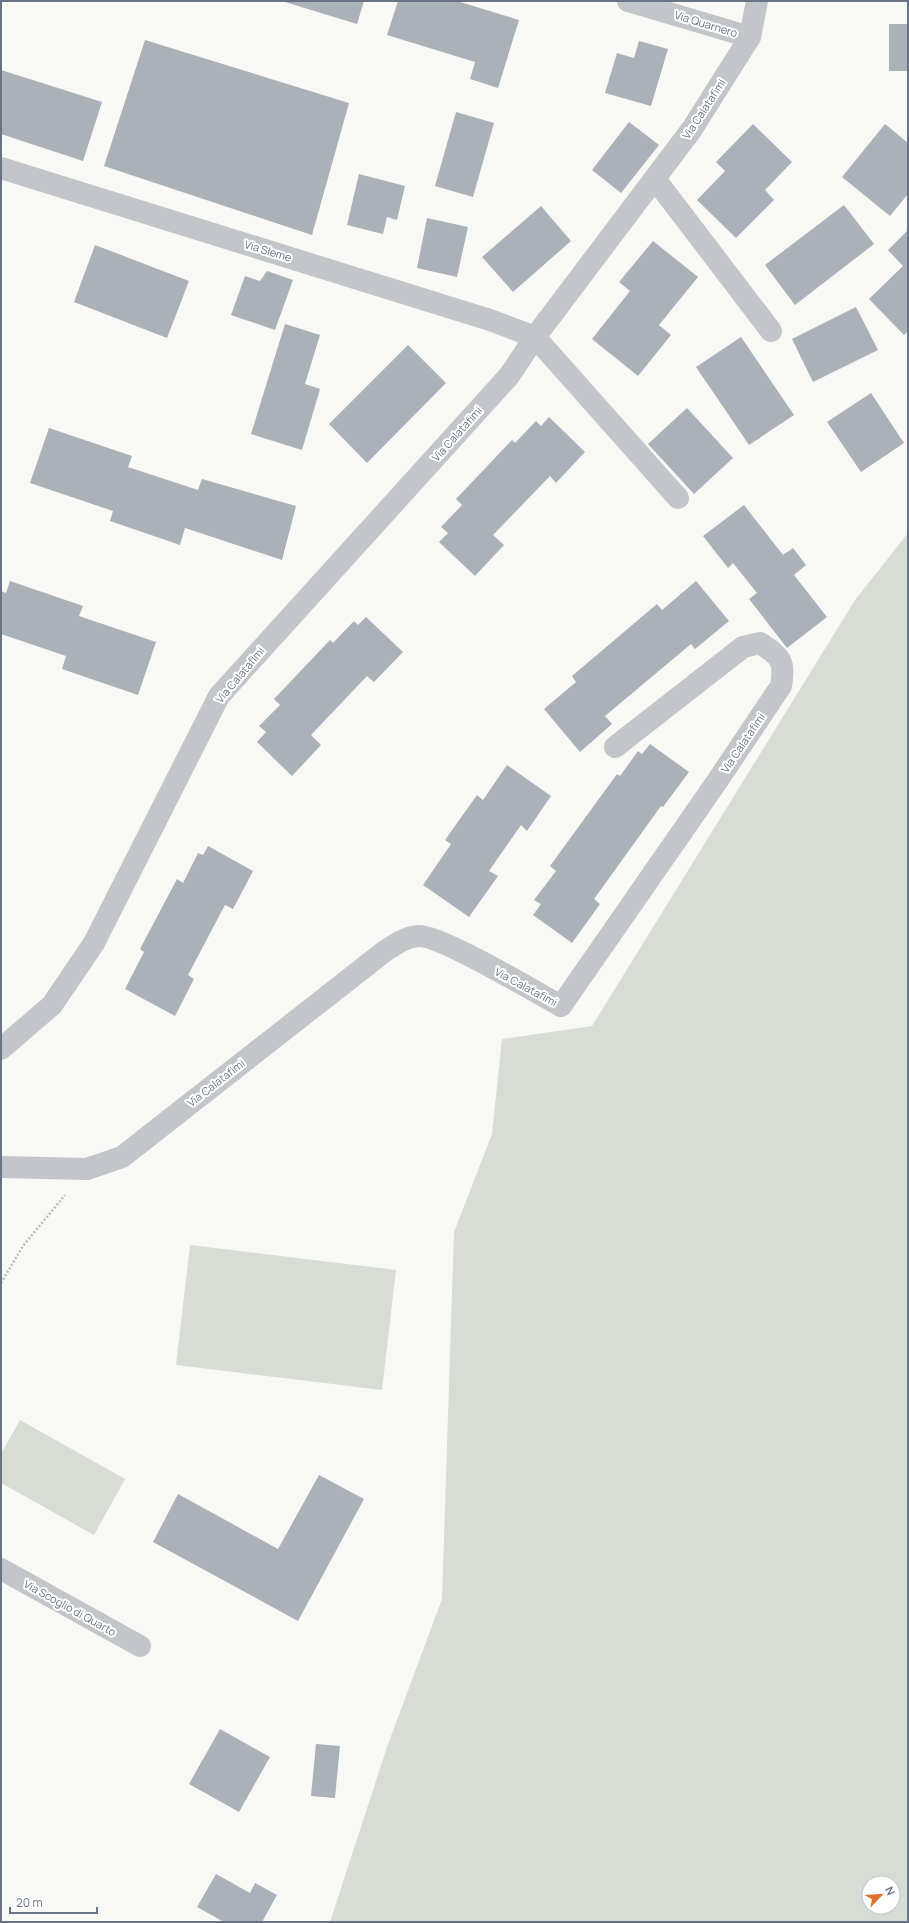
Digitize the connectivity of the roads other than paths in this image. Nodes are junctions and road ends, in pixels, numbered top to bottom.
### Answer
1 (628, 1) edge
2 (757, 1) edge
3 (750, 37) junction
4 (1, 168) edge
5 (655, 179) junction
6 (771, 331) dead end
7 (535, 337) junction
8 (678, 498) dead end
9 (615, 748) dead end
10 (1, 1049) edge
11 (1, 1167) edge
12 (1, 1569) edge
13 (140, 1646) dead end

1 - 3 street, Via Quarnero
2 - 3 street, Via Quarnero
3 - 5 street, Via Calatafimi
4 - 7 street, Via Sleme
5 - 6 street
5 - 7 street, Via Calatafimi
7 - 8 street
7 - 10 street, Via Calatafimi
9 - 11 street, Via Calatafimi
12 - 13 street, Via Scoglio di Quarto

